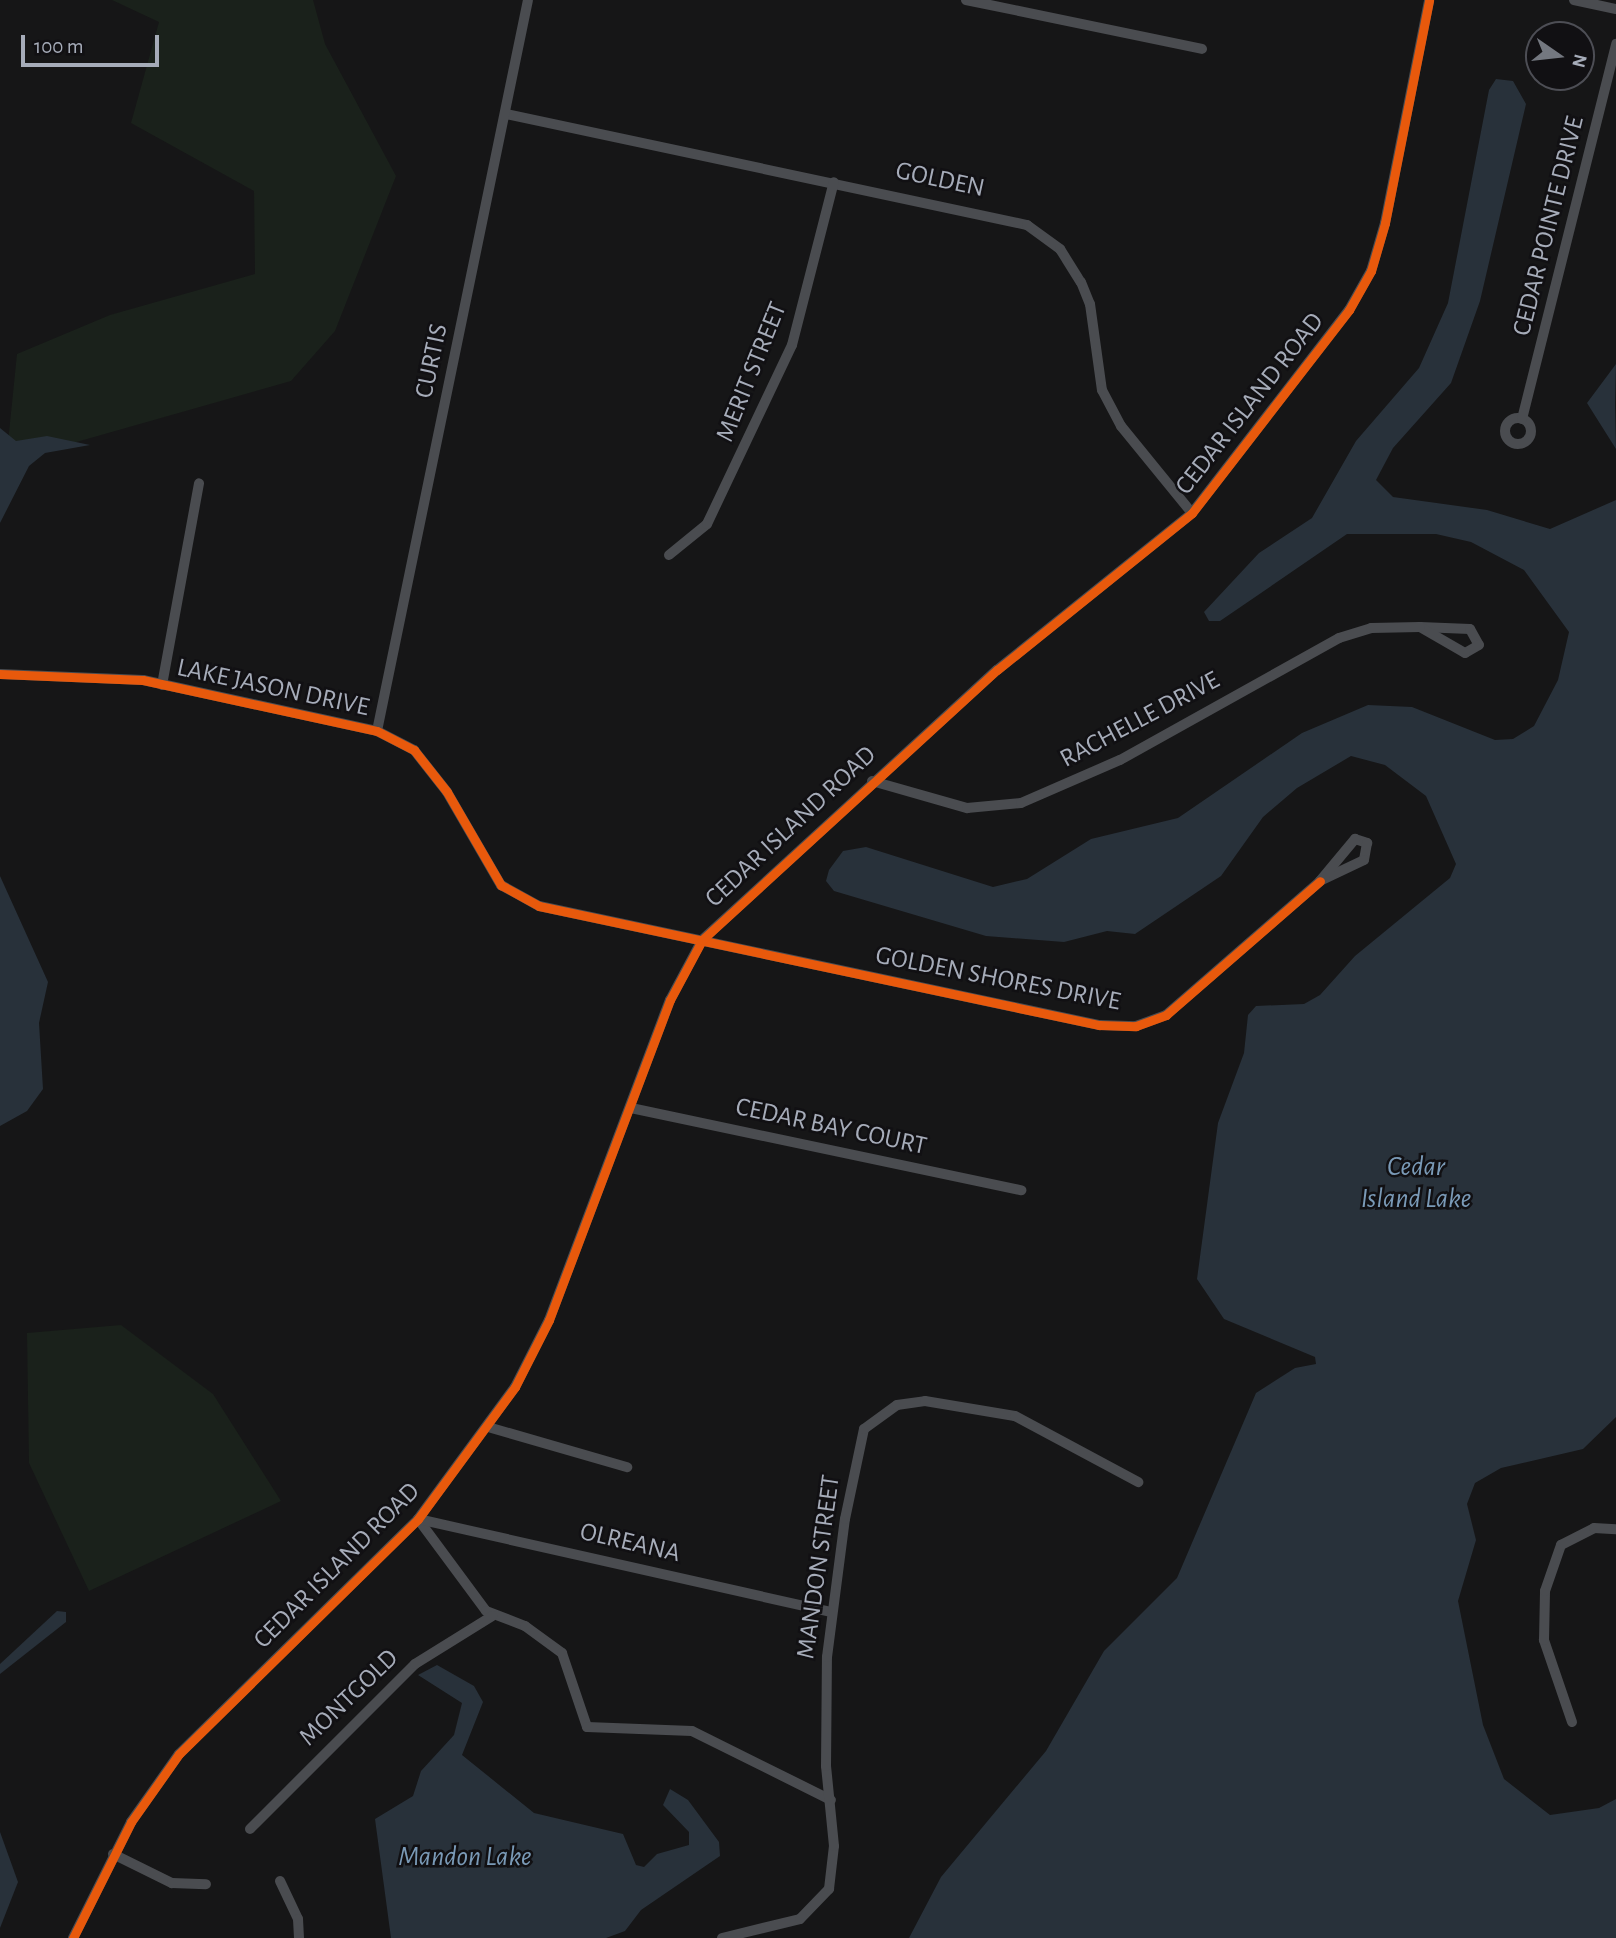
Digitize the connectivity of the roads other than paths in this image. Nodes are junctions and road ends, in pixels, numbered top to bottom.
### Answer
1 (528, 0) edge
2 (966, 0) edge
3 (1429, 0) edge
4 (1574, 0) edge
5 (1616, 9) edge
6 (1616, 44) edge
7 (1202, 49) dead end
8 (506, 114) junction
9 (834, 181) junction
10 (1522, 419) dead end
11 (199, 483) dead end
12 (1192, 513) junction
13 (669, 555) dead end
14 (1420, 627) junction
15 (0, 674) edge
16 (162, 685) junction
17 (377, 732) junction
18 (872, 781) junction
19 (1321, 881) junction
20 (702, 940) junction
21 (631, 1108) junction
22 (1021, 1190) dead end
23 (488, 1427) junction
24 (627, 1467) dead end
25 (1138, 1482) dead end
26 (418, 1519) junction
27 (1616, 1529) edge
28 (832, 1612) junction
29 (492, 1616) junction
30 (1572, 1722) dead end
31 (831, 1800) junction
32 (250, 1829) dead end
33 (113, 1854) junction
34 (281, 1881) dead end
35 (206, 1884) dead end
36 (72, 1938) edge
37 (299, 1938) edge
38 (722, 1938) edge

1 - 8 street, CURTIS
2 - 7 street
3 - 12 street, CEDAR ISLAND ROAD
4 - 5 street
6 - 10 street, CEDAR POINTE DRIVE
8 - 9 street, GOLDEN
8 - 17 street, CURTIS
9 - 12 street, GOLDEN
9 - 13 street, MERIT STREET
11 - 16 street
12 - 18 street, CEDAR ISLAND ROAD
14 - 14 street, RACHELLE DRIVE
14 - 18 street, RACHELLE DRIVE
15 - 16 street, LAKE JASON DRIVE
16 - 17 street, LAKE JASON DRIVE
17 - 20 street, LAKE JASON DRIVE
18 - 20 street, CEDAR ISLAND ROAD
19 - 19 street, GOLDEN SHORES DRIVE
19 - 20 street, GOLDEN SHORES DRIVE
20 - 21 street, CEDAR ISLAND ROAD
21 - 22 street, CEDAR BAY COURT
21 - 23 street, CEDAR ISLAND ROAD
23 - 24 street
23 - 26 street, CEDAR ISLAND ROAD
25 - 28 street, MANDON STREET
26 - 28 street, OLREANA
26 - 29 street
26 - 33 street, CEDAR ISLAND ROAD
27 - 30 street
28 - 31 street, MANDON STREET
29 - 31 street
29 - 32 street, MONTGOLD
31 - 38 street, MANDON STREET
33 - 35 street
33 - 36 street, CEDAR ISLAND ROAD
34 - 37 street

